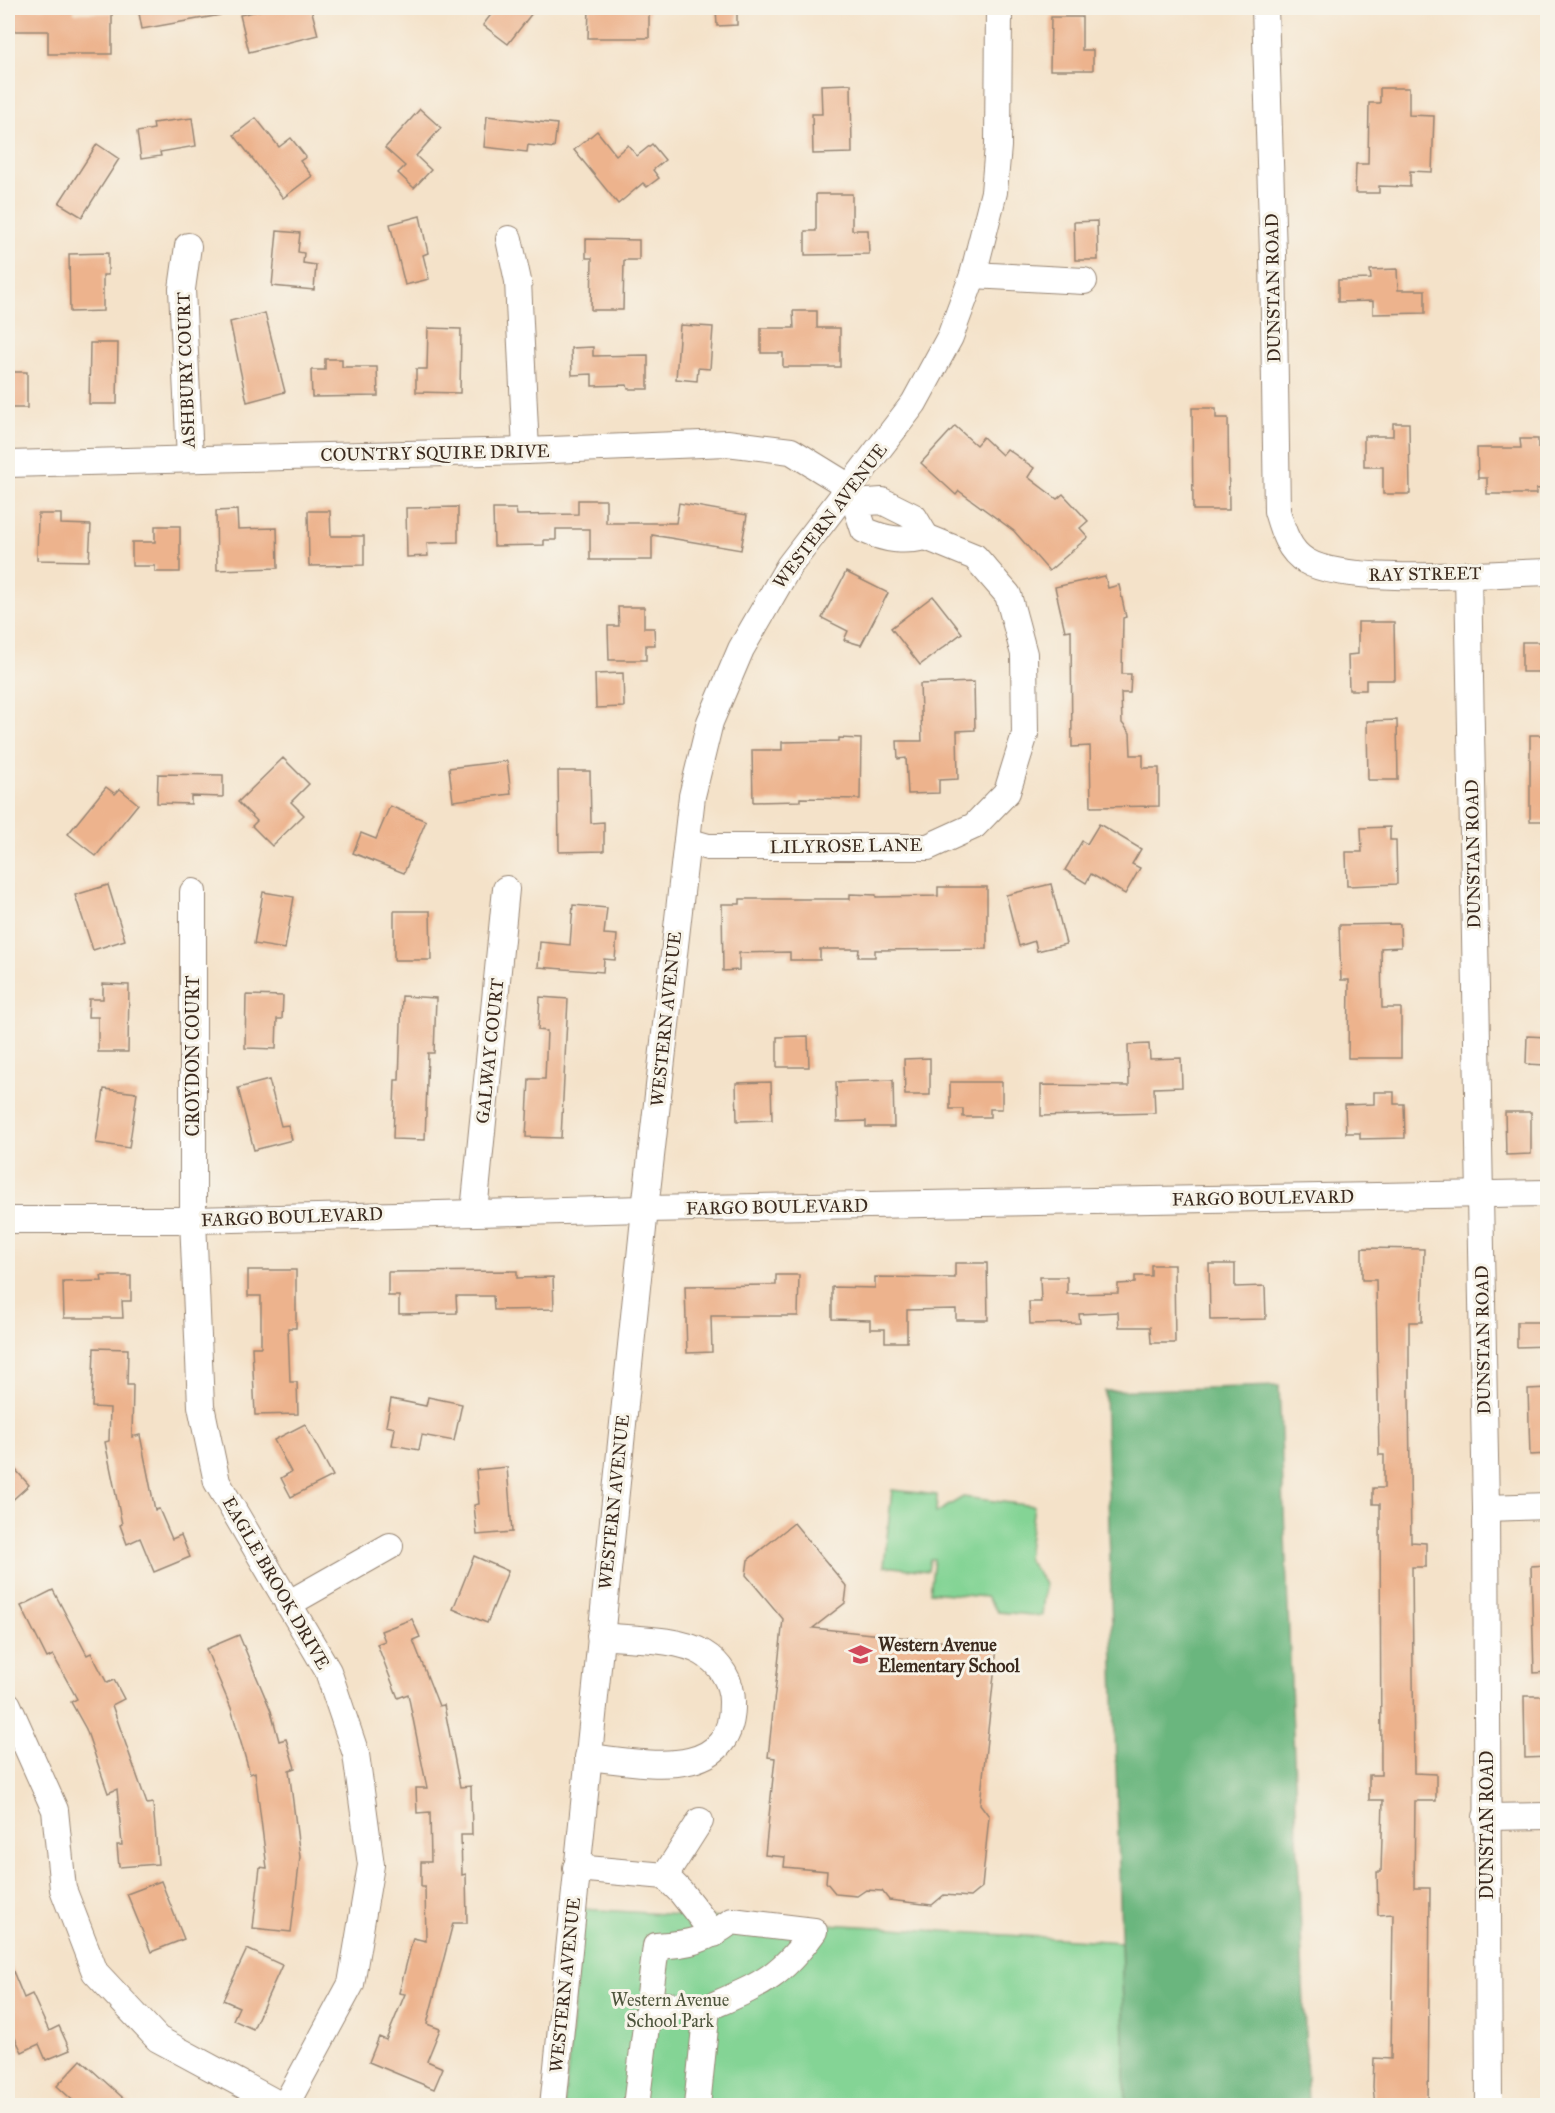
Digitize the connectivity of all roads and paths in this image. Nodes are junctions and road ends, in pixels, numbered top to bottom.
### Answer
1 (999, 8) edge
2 (1265, 8) edge
3 (509, 239) dead end
4 (188, 246) dead end
5 (973, 275) junction
6 (1084, 281) dead end
7 (526, 451) junction
8 (190, 459) junction
9 (8, 464) edge
10 (850, 496) junction
11 (1305, 561) joint
12 (1548, 572) edge
13 (1468, 574) junction
14 (687, 841) junction
15 (506, 889) dead end
16 (194, 892) dead end
17 (1548, 1193) edge
18 (1481, 1195) junction
19 (645, 1209) junction
20 (474, 1212) junction
21 (8, 1220) edge
22 (194, 1220) junction
23 (1548, 1506) edge
24 (1486, 1508) junction
25 (390, 1546) dead end
26 (288, 1604) junction
27 (600, 1636) junction
28 (8, 1705) edge
29 (588, 1757) junction
30 (1548, 1816) edge
31 (1486, 1818) junction
32 (700, 1821) dead end
33 (576, 1868) junction
34 (665, 1876) junction
35 (714, 1934) junction
36 (649, 2004) junction
37 (707, 2008) junction
38 (284, 2106) edge
39 (553, 2106) edge
40 (636, 2106) edge
41 (697, 2106) edge
42 (1489, 2106) edge

1 - 5 street, WESTERN AVENUE
2 - 11 street, DUNSTAN ROAD
3 - 7 street
4 - 8 street, ASHBURY COURT
5 - 6 street
5 - 10 street, WESTERN AVENUE
7 - 8 street, COUNTRY SQUIRE DRIVE
7 - 10 street, COUNTRY SQUIRE DRIVE
8 - 9 street, COUNTRY SQUIRE DRIVE
10 - 14 street, WESTERN AVENUE
10 - 14 street, LILYROSE LANE
11 - 13 street, RAY STREET
12 - 13 street, RAY STREET
13 - 18 street, DUNSTAN ROAD
14 - 19 street, WESTERN AVENUE
15 - 20 street, GALWAY COURT
16 - 22 street, CROYDON COURT
17 - 18 street, FARGO BOULEVARD
18 - 19 street, FARGO BOULEVARD
18 - 24 street, DUNSTAN ROAD
19 - 20 street, FARGO BOULEVARD
19 - 27 street, WESTERN AVENUE
20 - 22 street, FARGO BOULEVARD
21 - 22 street, FARGO BOULEVARD
22 - 26 street, EAGLE BROOK DRIVE
23 - 24 street
24 - 31 street, DUNSTAN ROAD
25 - 26 street
26 - 38 street, EAGLE BROOK DRIVE
27 - 29 street, WESTERN AVENUE
27 - 29 street
28 - 38 street
29 - 33 street, WESTERN AVENUE
30 - 31 street
31 - 42 street, DUNSTAN ROAD
32 - 34 street
33 - 34 street
33 - 39 street, WESTERN AVENUE
34 - 35 street
35 - 36 street
35 - 37 street
36 - 37 street
36 - 40 street
37 - 41 street

